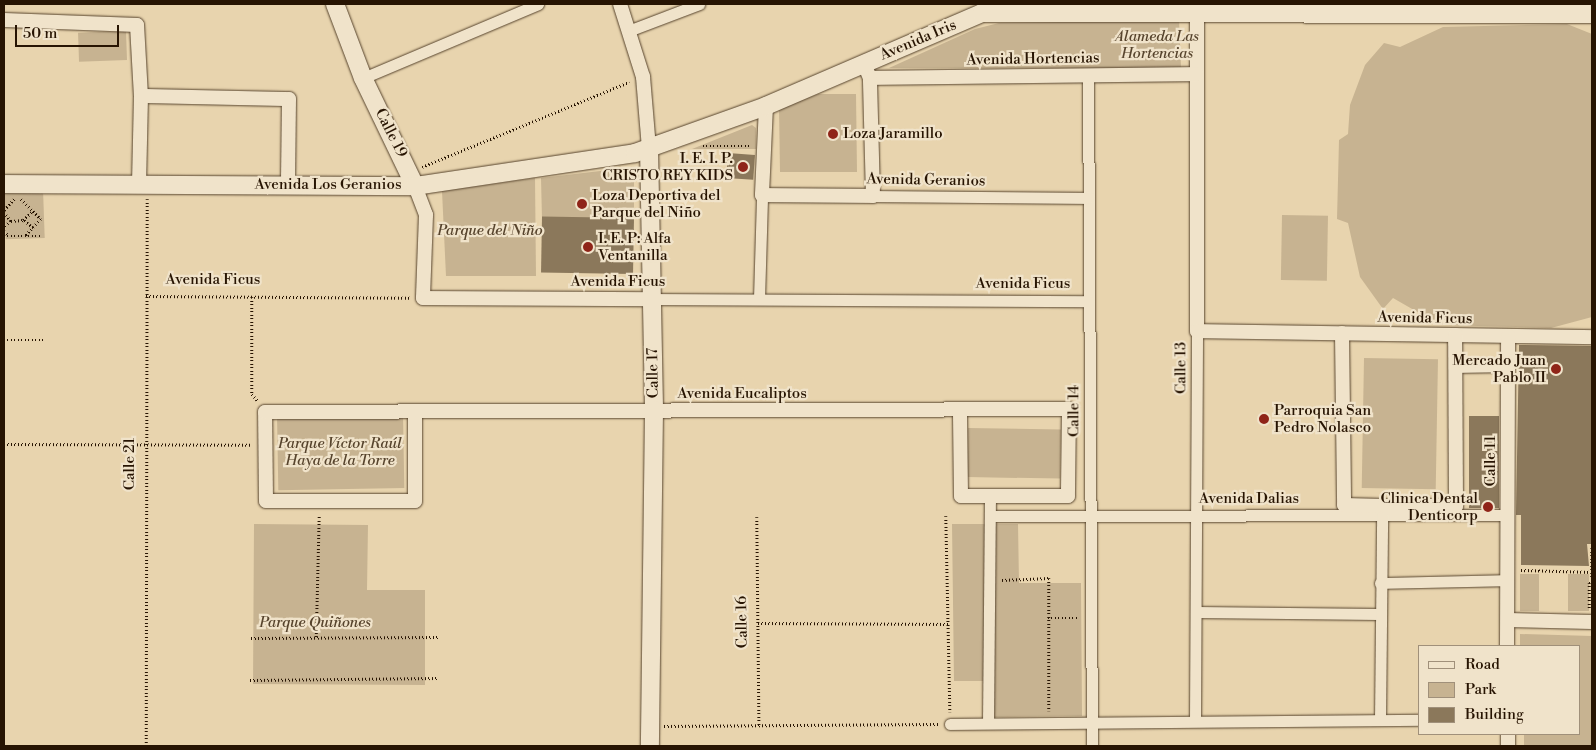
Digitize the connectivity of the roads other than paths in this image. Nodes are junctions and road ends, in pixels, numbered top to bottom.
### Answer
1 (335, 4) edge
2 (538, 4) edge
3 (620, 4) edge
4 (699, 4) edge
5 (980, 8) edge
6 (1197, 14) junction
7 (1592, 14) edge
8 (4, 20) edge
9 (631, 30) junction
10 (867, 71) junction
11 (1197, 74) junction
12 (1088, 75) junction
13 (363, 78) junction
14 (141, 96) junction
15 (766, 106) junction
16 (649, 148) junction
17 (413, 179) junction
18 (143, 183) junction
19 (4, 184) edge
20 (288, 185) junction
21 (762, 195) junction
22 (873, 196) junction
23 (1089, 198) junction
24 (423, 298) joint
25 (651, 299) junction
26 (759, 299) junction
27 (1090, 301) junction
28 (1197, 331) junction
29 (1342, 333) junction
30 (1455, 335) junction
31 (1508, 336) junction
32 (1592, 337) edge
33 (1508, 368) junction
34 (1455, 370) junction
35 (960, 409) junction
36 (1069, 409) joint
37 (654, 410) junction
38 (415, 411) junction
39 (990, 496) junction
40 (1090, 515) junction
41 (1197, 515) junction
42 (1382, 515) junction
43 (1507, 515) junction
44 (991, 516) junction
45 (1508, 575) junction
46 (1380, 583) junction
47 (1196, 612) junction
48 (1379, 614) junction
49 (1591, 616) edge
50 (1508, 620) junction
51 (1507, 645) edge
52 (1380, 720) junction
53 (1418, 720) edge
54 (1092, 722) junction
55 (1195, 722) junction
56 (988, 723) junction
57 (950, 724) road end
58 (650, 746) edge
59 (1092, 746) edge

1 - 13 street, Calle 19
2 - 13 street
3 - 9 street, Calle 17
4 - 9 street
5 - 6 street, Avenida Iris
5 - 10 street, Avenida Iris
6 - 7 street, Avenida Iris
6 - 11 street, Calle 13
8 - 14 street
9 - 16 street, Calle 17
10 - 12 street, Avenida Hortencias
10 - 15 street, Avenida Iris
10 - 22 street
11 - 12 street, Avenida Hortencias
11 - 28 street, Calle 13
12 - 23 street, Calle 14
13 - 17 street, Calle 19
14 - 18 street
14 - 20 street
15 - 16 street, Avenida Iris
15 - 21 street
16 - 17 street, Avenida Los Geranios
16 - 25 street, Calle 17
17 - 20 street, Avenida Los Geranios
17 - 24 street, Calle 19
18 - 19 street, Avenida Los Geranios
18 - 20 street, Avenida Los Geranios
21 - 22 street, Avenida Geranios
21 - 26 street
22 - 23 street, Avenida Geranios
23 - 27 street, Calle 14
24 - 25 street, Avenida Ficus
25 - 26 street, Avenida Ficus
25 - 37 street, Calle 17
26 - 27 street, Avenida Ficus
27 - 40 street, Calle 14
28 - 29 street, Avenida Ficus
28 - 41 street, Calle 13
29 - 30 street, Avenida Ficus
29 - 34 street
30 - 31 street, Avenida Ficus
30 - 34 street
31 - 32 street, Avenida Ficus
31 - 33 street, Calle 11
33 - 34 lane
33 - 43 street, Calle 11
35 - 36 street, Avenida Eucaliptos
35 - 37 street, Avenida Eucaliptos
35 - 39 street
36 - 39 street, Calle 14
37 - 38 street, Avenida Eucaliptos
37 - 58 street, Calle 17
38 - 38 street, Avenida Eucaliptos
39 - 44 street
40 - 41 street, Avenida Dalias
40 - 44 street, Avenida Dalias
40 - 54 street, Calle 14
41 - 42 street, Avenida Dalias
41 - 47 street, Calle 13
42 - 43 street, Avenida Dalias
42 - 46 street
43 - 45 street, Calle 11
44 - 56 street
45 - 46 street
45 - 50 street, Calle 11
46 - 48 street
47 - 48 street
47 - 55 street, Calle 13
48 - 52 street
49 - 50 street
50 - 51 street, Calle 11
52 - 53 street
52 - 55 street
54 - 55 street
54 - 56 street
54 - 59 street, Calle 14
56 - 57 street

